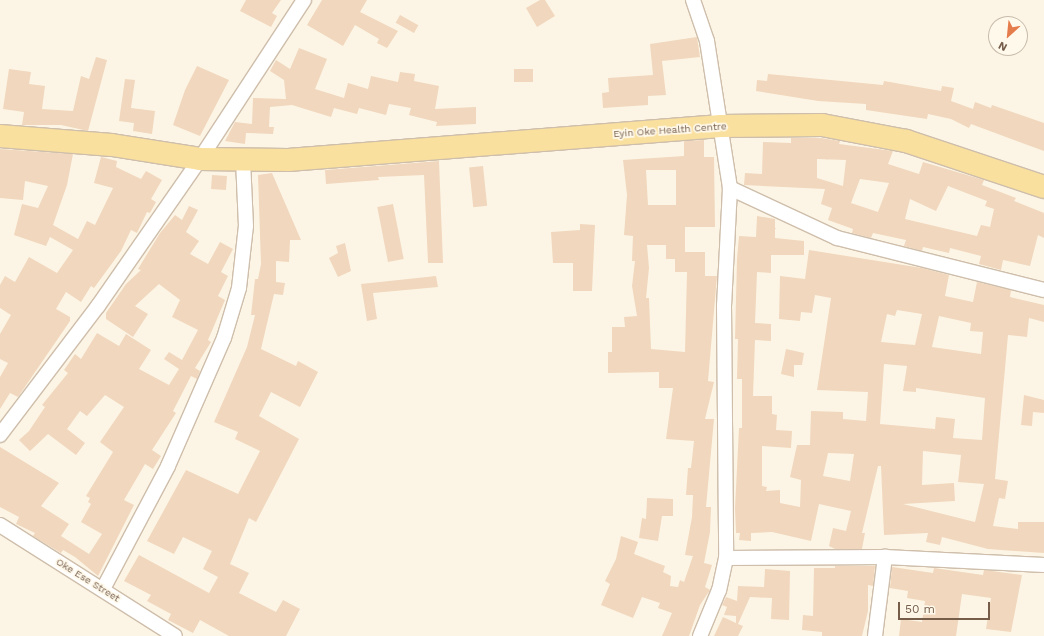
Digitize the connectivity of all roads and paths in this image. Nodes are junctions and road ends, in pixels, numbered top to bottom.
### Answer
1 (304, 0) edge
2 (695, 5) edge
3 (721, 126) junction
4 (0, 136) edge
5 (200, 159) junction
6 (247, 160) junction
7 (1044, 187) edge
8 (730, 188) junction
9 (1044, 290) edge
10 (0, 435) edge
11 (0, 526) edge
12 (885, 557) junction
13 (726, 558) junction
14 (1044, 565) edge
15 (103, 588) junction
16 (175, 636) edge
17 (700, 636) edge
18 (875, 636) edge

1 - 5 street
2 - 3 street
3 - 6 main road, Eyin Oke Health Centre
3 - 7 main road, Eyin Oke Health Centre
3 - 8 street
4 - 5 main road, Eyin Oke Health Centre
5 - 6 main road, Eyin Oke Health Centre
5 - 10 street
6 - 15 street
8 - 9 street
8 - 13 street
11 - 15 street, Oke Ese Street
12 - 13 street
12 - 14 street
12 - 18 street
13 - 17 street
15 - 16 street, Oke Ese Street

